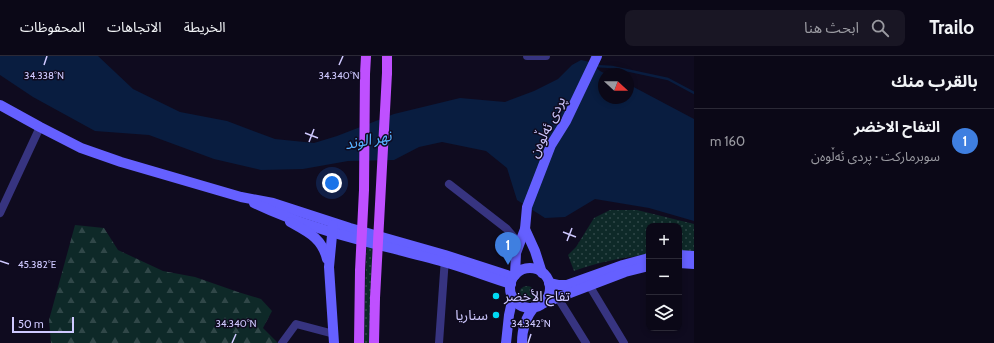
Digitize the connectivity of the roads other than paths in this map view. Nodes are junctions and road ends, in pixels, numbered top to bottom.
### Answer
1 (366, 56) edge
2 (387, 56) edge
3 (528, 56) edge
4 (546, 56) edge
5 (595, 58) edge
6 (0, 105) edge
7 (40, 128) junction
8 (449, 184) dead end
9 (241, 197) junction
10 (271, 211) junction
11 (0, 213) edge
12 (332, 227) junction
13 (525, 229) junction
14 (519, 243) junction
15 (682, 255) edge
16 (694, 256) edge
17 (445, 259) junction
18 (646, 259) edge
19 (682, 263) edge
20 (694, 264) edge
21 (329, 267) junction
22 (646, 267) edge
23 (542, 273) junction
24 (513, 279) junction
25 (549, 285) junction
26 (589, 285) junction
27 (513, 297) junction
28 (558, 298) junction
29 (537, 306) junction
30 (334, 338) edge
31 (282, 343) edge
32 (358, 343) edge
33 (374, 343) edge
34 (439, 343) edge
35 (506, 343) edge
36 (522, 343) edge
37 (586, 343) edge
38 (624, 343) edge

1 - 32 main road, bridge
2 - 33 main road, bridge
3 - 4 street
5 - 13 street, پردی ئەڵوەن
6 - 7 street
7 - 9 street
7 - 11 street
8 - 14 street
9 - 10 street
9 - 12 street
10 - 12 street
10 - 21 street
12 - 17 street
12 - 21 street
13 - 14 street
13 - 23 street
14 - 24 street
15 - 16 street
17 - 24 street
17 - 34 street
18 - 25 street
19 - 20 street
21 - 30 street
22 - 26 street
23 - 24 street
23 - 25 street
24 - 27 street
25 - 28 street
25 - 29 street
26 - 28 street
26 - 38 street
27 - 29 street
27 - 35 street
28 - 29 street
28 - 37 street
29 - 36 street
30 - 31 street

